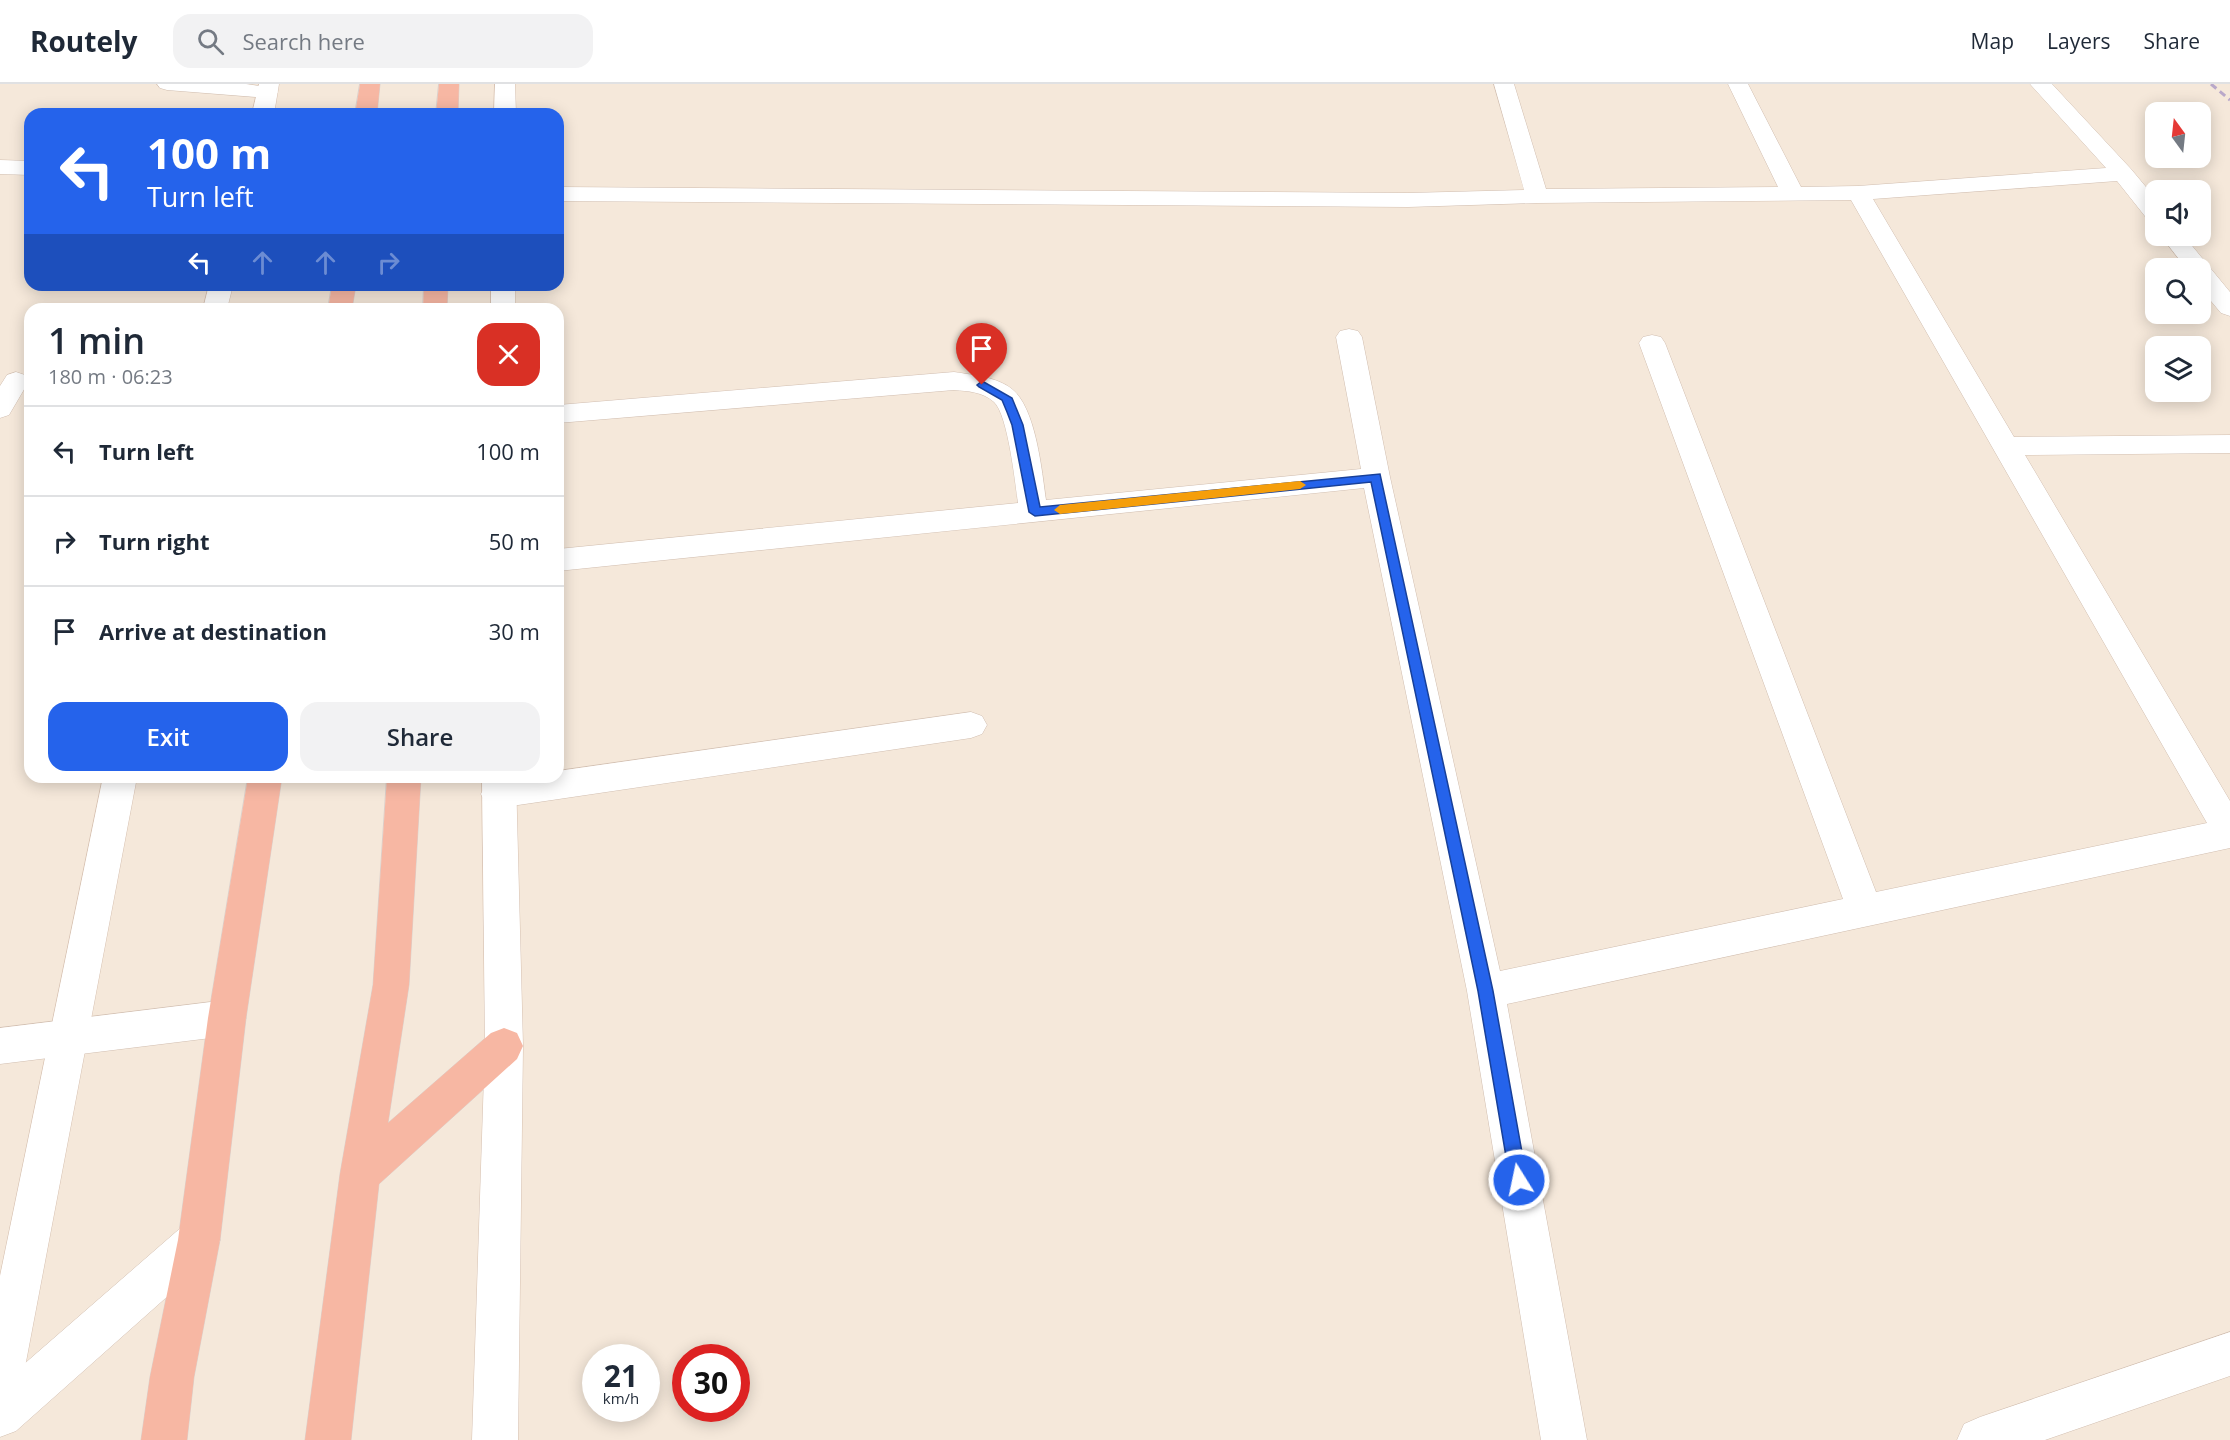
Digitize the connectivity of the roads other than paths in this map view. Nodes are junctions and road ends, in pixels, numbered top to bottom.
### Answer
1 (166, 84) edge
2 (370, 84) edge
3 (449, 84) edge
4 (505, 84) edge
5 (1504, 84) edge
6 (1738, 84) edge
7 (2040, 84) edge
8 (268, 88) edge
9 (264, 108) edge
10 (367, 108) edge
11 (447, 108) edge
12 (505, 108) edge
13 (0, 167) edge
14 (24, 168) edge
15 (2123, 174) junction
16 (1858, 193) junction
17 (564, 194) edge
18 (1793, 194) junction
19 (1537, 196) junction
20 (2145, 201) edge
21 (2180, 246) edge
22 (2189, 258) edge
23 (2211, 285) edge
24 (2230, 308) edge
25 (1349, 337) dead end
26 (1652, 343) dead end
27 (15, 381) edge
28 (0, 409) edge
29 (564, 414) edge
30 (2230, 444) edge
31 (2005, 446) junction
32 (1376, 477) junction
33 (1035, 512) junction
34 (564, 559) edge
35 (971, 725) dead end
36 (564, 777) edge
37 (119, 783) edge
38 (264, 783) edge
39 (404, 783) edge
40 (521, 783) edge
41 (498, 786) edge
42 (2230, 832) edge
43 (1866, 912) junction
44 (1486, 991) junction
45 (227, 1018) junction
46 (69, 1038) junction
47 (0, 1046) edge
48 (504, 1046) junction
49 (360, 1174) junction
50 (199, 1240) junction
51 (2230, 1354) edge
52 (0, 1383) edge
53 (0, 1415) edge
54 (164, 1440) edge
55 (328, 1440) edge
56 (495, 1440) edge
57 (1564, 1440) edge
58 (1980, 1440) edge

1 - 8 street
2 - 10 highway
3 - 11 highway
4 - 12 street
5 - 19 street
6 - 18 street
7 - 15 street
8 - 9 street
13 - 14 street
15 - 16 street
15 - 20 street
16 - 18 street
16 - 31 street
17 - 19 street
18 - 19 street
21 - 22 street
23 - 24 street
25 - 32 street
26 - 43 street
27 - 28 street
29 - 33 street
30 - 31 street
31 - 42 street
32 - 33 street
32 - 44 street
33 - 34 street
35 - 36 street
37 - 46 street
38 - 45 highway
39 - 49 highway
40 - 41 street
41 - 48 street
42 - 43 street
43 - 44 street
44 - 57 street
45 - 46 street
45 - 50 highway
46 - 47 street
46 - 52 street
48 - 49 highway
48 - 56 street
49 - 55 highway
50 - 53 street
50 - 54 highway
51 - 58 street

